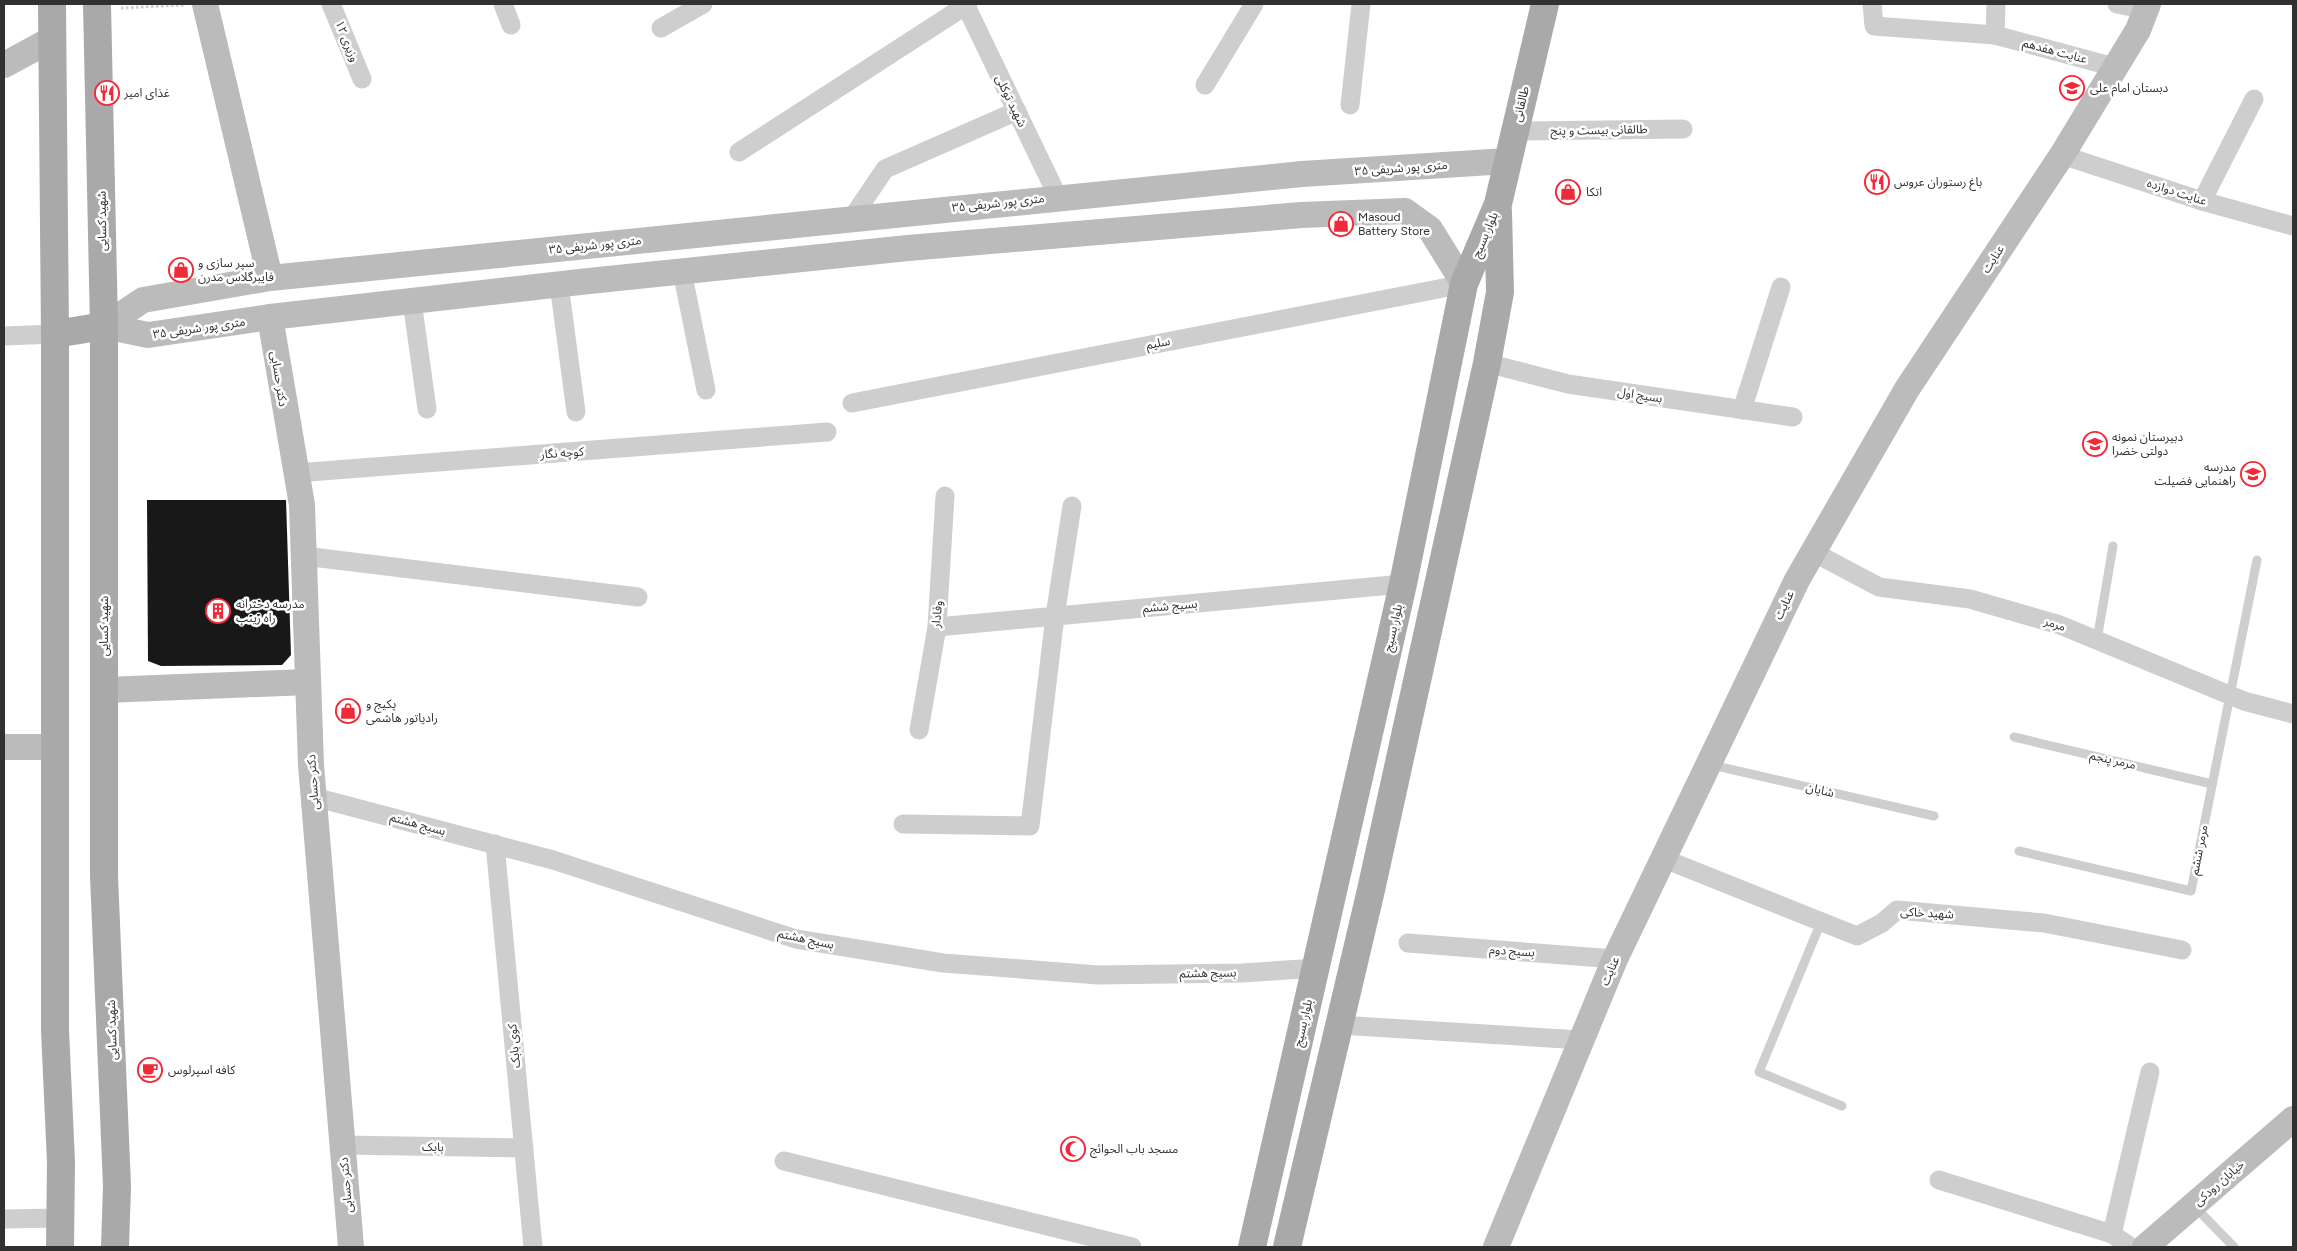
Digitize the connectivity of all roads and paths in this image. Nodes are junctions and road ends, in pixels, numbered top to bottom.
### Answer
1 (52, 4) edge
2 (205, 4) edge
3 (331, 4) edge
4 (503, 4) edge
5 (703, 4) edge
6 (966, 4) edge
7 (1254, 4) edge
8 (1361, 4) edge
9 (1545, 4) edge
10 (1872, 4) edge
11 (1996, 4) edge
12 (2117, 4) edge
13 (98, 6) edge
14 (2147, 7) edge
15 (511, 25) dead end
16 (661, 28) dead end
17 (1995, 35) junction
18 (52, 40) junction
19 (4, 65) edge
20 (2114, 67) junction
21 (362, 79) dead end
22 (1205, 85) dead end
23 (2254, 99) dead end
24 (1350, 105) dead end
25 (1017, 111) junction
26 (1683, 129) dead end
27 (1515, 131) junction
28 (738, 152) dead end
29 (2062, 154) junction
30 (1508, 161) junction
31 (1357, 171) junction
32 (1058, 197) junction
33 (2202, 201) junction
34 (1498, 204) junction
35 (1358, 213) junction
36 (852, 218) junction
37 (2293, 226) edge
38 (682, 271) junction
39 (270, 278) junction
40 (560, 284) junction
41 (1464, 284) junction
42 (1781, 287) dead end
43 (412, 301) junction
44 (270, 317) junction
45 (104, 326) junction
46 (55, 334) junction
47 (4, 336) edge
48 (1488, 363) junction
49 (706, 390) dead end
50 (852, 403) dead end
51 (427, 409) dead end
52 (1742, 410) junction
53 (576, 412) dead end
54 (1793, 418) dead end
55 (827, 432) dead end
56 (296, 473) junction
57 (945, 496) dead end
58 (1072, 506) dead end
59 (2113, 546) dead end
60 (1813, 552) junction
61 (304, 556) junction
62 (2257, 560) dead end
63 (1403, 584) junction
64 (638, 597) dead end
65 (1055, 616) junction
66 (937, 628) junction
67 (2097, 640) junction
68 (308, 682) junction
69 (104, 690) junction
70 (2230, 695) junction
71 (2293, 714) edge
72 (919, 730) dead end
73 (2014, 737) dead end
74 (4, 747) edge
75 (54, 747) junction
76 (1707, 764) junction
77 (2212, 784) junction
78 (314, 797) junction
79 (1934, 816) dead end
80 (903, 824) dead end
81 (495, 844) junction
82 (2019, 851) dead end
83 (1662, 858) junction
84 (1821, 922) junction
85 (1408, 943) dead end
86 (2182, 950) dead end
87 (1615, 959) junction
88 (1316, 968) junction
89 (1339, 1025) junction
90 (1581, 1040) junction
91 (2150, 1072) dead end
92 (1842, 1106) dead end
93 (2293, 1119) edge
94 (343, 1145) junction
95 (524, 1148) junction
96 (784, 1161) dead end
97 (1939, 1180) dead end
98 (2194, 1205) junction
99 (60, 1218) junction
100 (4, 1219) edge
101 (2112, 1234) junction
102 (60, 1247) edge
103 (115, 1247) edge
104 (351, 1247) edge
105 (533, 1247) edge
106 (1132, 1247) edge
107 (1252, 1247) edge
108 (1287, 1247) edge
109 (1496, 1247) edge
110 (2131, 1247) edge
111 (2145, 1247) edge
112 (2234, 1247) edge

1 - 18 main road
2 - 13 path
2 - 39 street
3 - 21 street, وزيری ۱۲
4 - 15 street
5 - 16 street
6 - 25 street, شهید توکلی
6 - 28 street
7 - 22 street
8 - 24 street
9 - 27 main road, طالقانی
10 - 17 street, عنایت هفدهم
11 - 17 street
12 - 14 street
13 - 45 main road, شهید کسایی
14 - 20 street, عنایت
17 - 20 street, عنایت هفدهم
18 - 19 street
18 - 46 main road
20 - 29 street, عنایت
23 - 33 street
25 - 32 street, شهید توکلی
25 - 36 street
26 - 27 street, طالقانی بیست و پنج
27 - 30 main road, طالقانی
29 - 33 street, عنایت دوازده
29 - 60 street, عنایت
30 - 31 street, ۳۵ متری پور شریفی
30 - 34 main road, طالقانی
31 - 32 street, ۳۵ متری پور شریفی
31 - 35 street
32 - 36 street, ۳۵ متری پور شریفی
33 - 37 street, عنایت دوازده
34 - 41 main road, بلوار بسیج
34 - 48 main road, بلوار بسیج
35 - 38 street, ۳۵ متری پور شریفی
35 - 41 street, ۳۵ متری پور شریفی
36 - 39 street, ۳۵ متری پور شریفی
38 - 40 street, ۳۵ متری پور شریفی
38 - 49 street
39 - 45 street, ۳۵ متری پور شریفی
40 - 43 street, ۳۵ متری پور شریفی
40 - 53 street
41 - 50 street, سلیم
41 - 63 main road, بلوار بسیج
42 - 52 street
43 - 44 street, ۳۵ متری پور شریفی
43 - 51 street
44 - 45 street, ۳۵ متری پور شریفی
44 - 56 street, دکتر حسابی
45 - 46 main road
45 - 69 main road, شهید کسایی
46 - 47 street
46 - 75 main road
48 - 52 street, بسیج اول
48 - 89 main road, بلوار بسیج
52 - 54 street, بسیج اول
55 - 56 street, کوچه نگار
56 - 61 street, دکتر حسابی
57 - 66 street, وفادار
58 - 65 street
59 - 67 lane
60 - 67 street, مرمر
60 - 76 street, عنایت
61 - 64 street
61 - 68 street, دکتر حسابی
62 - 70 lane, مرمر ششم
63 - 65 street, بسیج ششم
63 - 88 main road, بلوار بسیج
65 - 66 street, بسیج ششم
65 - 80 street
66 - 72 street, وفادار
67 - 70 street, مرمر
68 - 69 street
68 - 78 street, دکتر حسابی
69 - 103 main road, شهید کسایی
70 - 71 street, مرمر
70 - 77 lane, مرمر ششم
73 - 77 lane, مرمر پنجم
74 - 75 street
75 - 99 main road
76 - 79 lane, شایان
76 - 83 street, عنایت
77 - 82 lane, مرمر ششم
78 - 81 street, بسیج هشتم
78 - 94 street, دکتر حسابی
81 - 88 street, بسیج هشتم
81 - 95 street, کوی بابک
83 - 84 street, شهید خاکی
83 - 87 street, عنایت
84 - 86 street, شهید خاکی
84 - 92 lane
85 - 87 street, بسيج دوم
87 - 90 street, عنایت
88 - 107 main road, بلوار بسیج
89 - 90 street
89 - 108 main road, بلوار بسیج
90 - 109 street, عنایت
91 - 101 street
93 - 98 street, خیابان رودکی
94 - 95 street, بابک
94 - 104 street, دکتر حسابی
95 - 105 street, کوی بابک
96 - 106 street
97 - 101 street
98 - 111 street, خیابان رودکی
98 - 112 lane
99 - 100 street
99 - 102 main road
101 - 110 street

